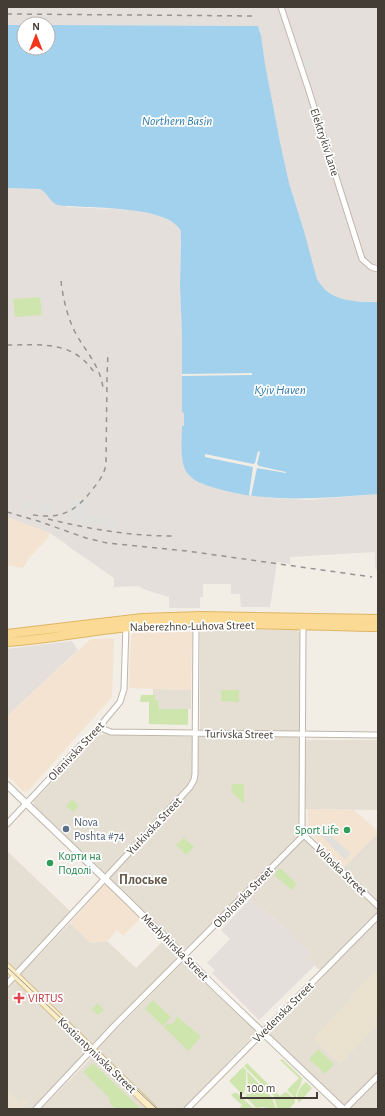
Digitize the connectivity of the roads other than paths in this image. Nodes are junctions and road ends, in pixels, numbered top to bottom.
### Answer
1 (281, 7) edge
2 (378, 269) edge
3 (378, 619) edge
4 (126, 624) junction
5 (196, 624) junction
6 (303, 626) junction
7 (378, 627) edge
8 (7, 634) edge
9 (7, 642) edge
10 (101, 728) junction
11 (196, 733) junction
12 (303, 735) junction
13 (378, 735) edge
14 (7, 785) edge
15 (26, 804) junction
16 (7, 824) edge
17 (304, 834) junction
18 (105, 880) junction
19 (378, 906) edge
20 (378, 916) edge
21 (184, 956) junction
22 (7, 967) edge
23 (16, 975) junction
24 (7, 984) edge
25 (263, 1033) junction
26 (92, 1051) junction
27 (378, 1076) edge
28 (36, 1109) edge
29 (153, 1109) edge
30 (187, 1109) edge
31 (344, 1109) edge

1 - 2 street, Elektrykiv Lane
3 - 4 main road, Naberezhno-Luhova Street
4 - 5 main road, Naberezhno-Luhova Street
4 - 8 main road, Naberezhno-Luhova Street
4 - 9 main road, Naberezhno-Luhova Street
4 - 10 street, Olenivska Street
5 - 6 main road, Naberezhno-Luhova Street
5 - 11 street, Yurkivska Street
6 - 7 main road, Naberezhno-Luhova Street
6 - 12 street
10 - 11 street, Turivska Street
10 - 15 street, Olenivska Street
11 - 12 street, Turivska Street
11 - 18 street, Yurkivska Street
12 - 13 street, Turivska Street
12 - 17 street
14 - 15 street, Mezhyhirska Street
15 - 16 street, Olenivska Street
15 - 18 street, Mezhyhirska Street
17 - 19 street, Voloska Street
17 - 21 street, Obolonska Street
18 - 21 street, Mezhyhirska Street
18 - 23 street, Yurkivska Street
20 - 25 street, Vvedenska Street
21 - 25 street, Mezhyhirska Street
21 - 26 street, Obolonska Street
22 - 23 main road, Kostiantynivska Street
23 - 24 street, Yurkivska Street
23 - 26 main road, Kostiantynivska Street
25 - 30 street, Vvedenska Street
25 - 31 street, Mezhyhirska Street
26 - 28 street, Obolonska Street
26 - 29 main road, Kostiantynivska Street
27 - 31 street

